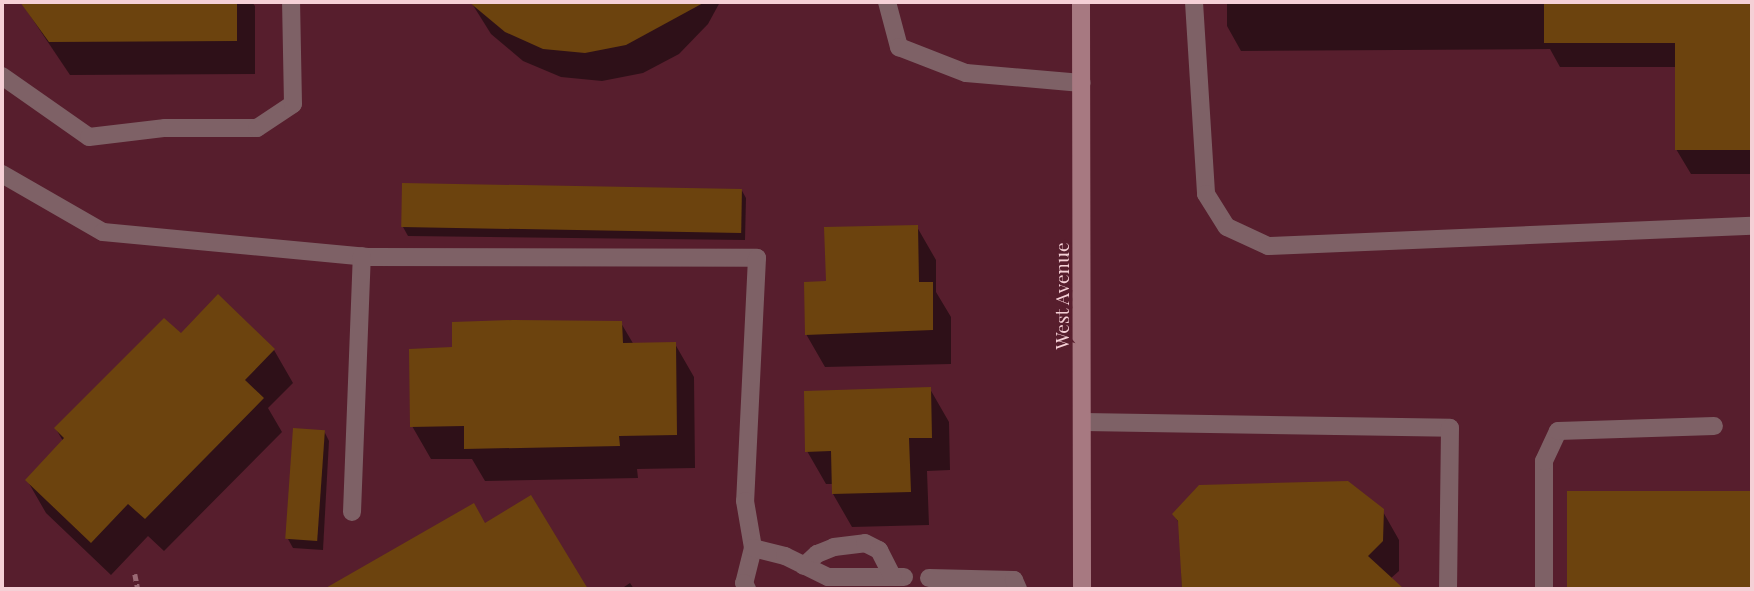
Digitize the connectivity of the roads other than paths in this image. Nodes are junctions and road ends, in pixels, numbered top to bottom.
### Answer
1 (291, 2) edge
2 (887, 2) edge
3 (1080, 2) edge
4 (1194, 2) edge
5 (2, 76) edge
6 (1082, 83) junction
7 (2, 174) edge
8 (1752, 226) edge
9 (362, 257) junction
10 (1084, 422) junction
11 (1714, 426) dead end
12 (352, 512) dead end
13 (753, 548) junction
14 (804, 566) junction
15 (929, 578) dead end
16 (747, 589) edge
17 (1018, 589) edge
18 (1082, 589) edge
19 (1448, 589) edge
20 (1544, 589) edge

1 - 5 lane
2 - 6 lane
3 - 6 main road, West Avenue
4 - 8 lane
6 - 10 main road, West Avenue
7 - 9 lane
9 - 12 lane
9 - 13 lane
10 - 18 main road, West Avenue
10 - 19 lane
11 - 20 lane
13 - 14 lane
13 - 16 lane
14 - 14 lane
15 - 17 lane

